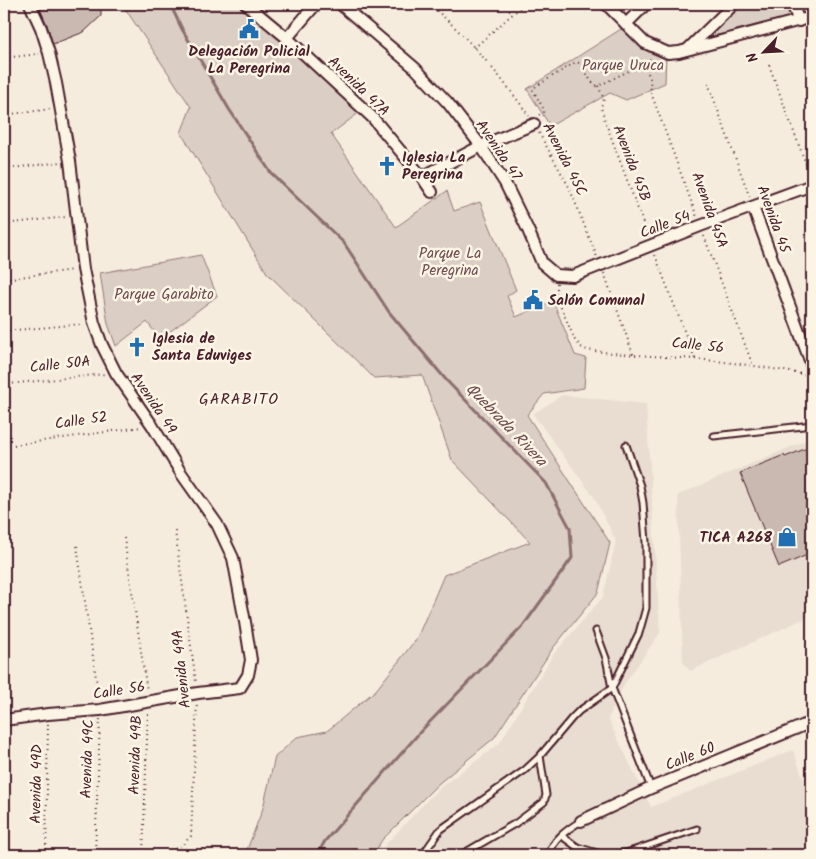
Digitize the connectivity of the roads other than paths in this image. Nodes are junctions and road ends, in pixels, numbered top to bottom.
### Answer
1 (30, 4) edge
2 (246, 4) edge
3 (316, 4) edge
4 (340, 4) edge
5 (606, 4) edge
6 (646, 4) edge
7 (734, 4) edge
8 (792, 4) edge
9 (812, 17) edge
10 (799, 21) junction
11 (626, 24) junction
12 (287, 38) junction
13 (688, 49) junction
14 (532, 121) road end
15 (481, 146) junction
16 (422, 176) junction
17 (812, 185) edge
18 (432, 192) dead end
19 (753, 207) junction
20 (556, 275) joint
21 (812, 366) edge
22 (812, 425) edge
23 (714, 436) dead end
24 (626, 445) dead end
25 (596, 632) dead end
26 (240, 688) joint
27 (612, 688) junction
28 (4, 720) edge
29 (812, 722) edge
30 (540, 756) junction
31 (651, 788) junction
32 (581, 821) joint
33 (697, 829) dead end
34 (562, 836) junction
35 (424, 855) edge
36 (461, 855) edge
37 (549, 855) edge
38 (604, 855) edge
39 (615, 855) edge

1 - 26 street, Avenida 49
2 - 12 street, Avenida 47A
3 - 12 street
4 - 15 street, Avenida 47
5 - 11 street
6 - 11 street
7 - 13 street
8 - 10 street
9 - 10 street
10 - 13 street
11 - 13 street
12 - 16 street, Avenida 47A
14 - 15 street
15 - 16 street
15 - 20 street, Avenida 47
16 - 18 street
17 - 19 street, Calle 54
19 - 20 street, Calle 54
19 - 21 street, Avenida 45
22 - 23 lane
24 - 27 lane
25 - 27 lane
26 - 28 street, Calle 56
27 - 30 lane
27 - 31 lane
29 - 31 street, Calle 60
30 - 35 lane
30 - 36 lane
31 - 32 street, Calle 60
32 - 34 lane
33 - 39 lane
34 - 37 lane
34 - 38 lane

